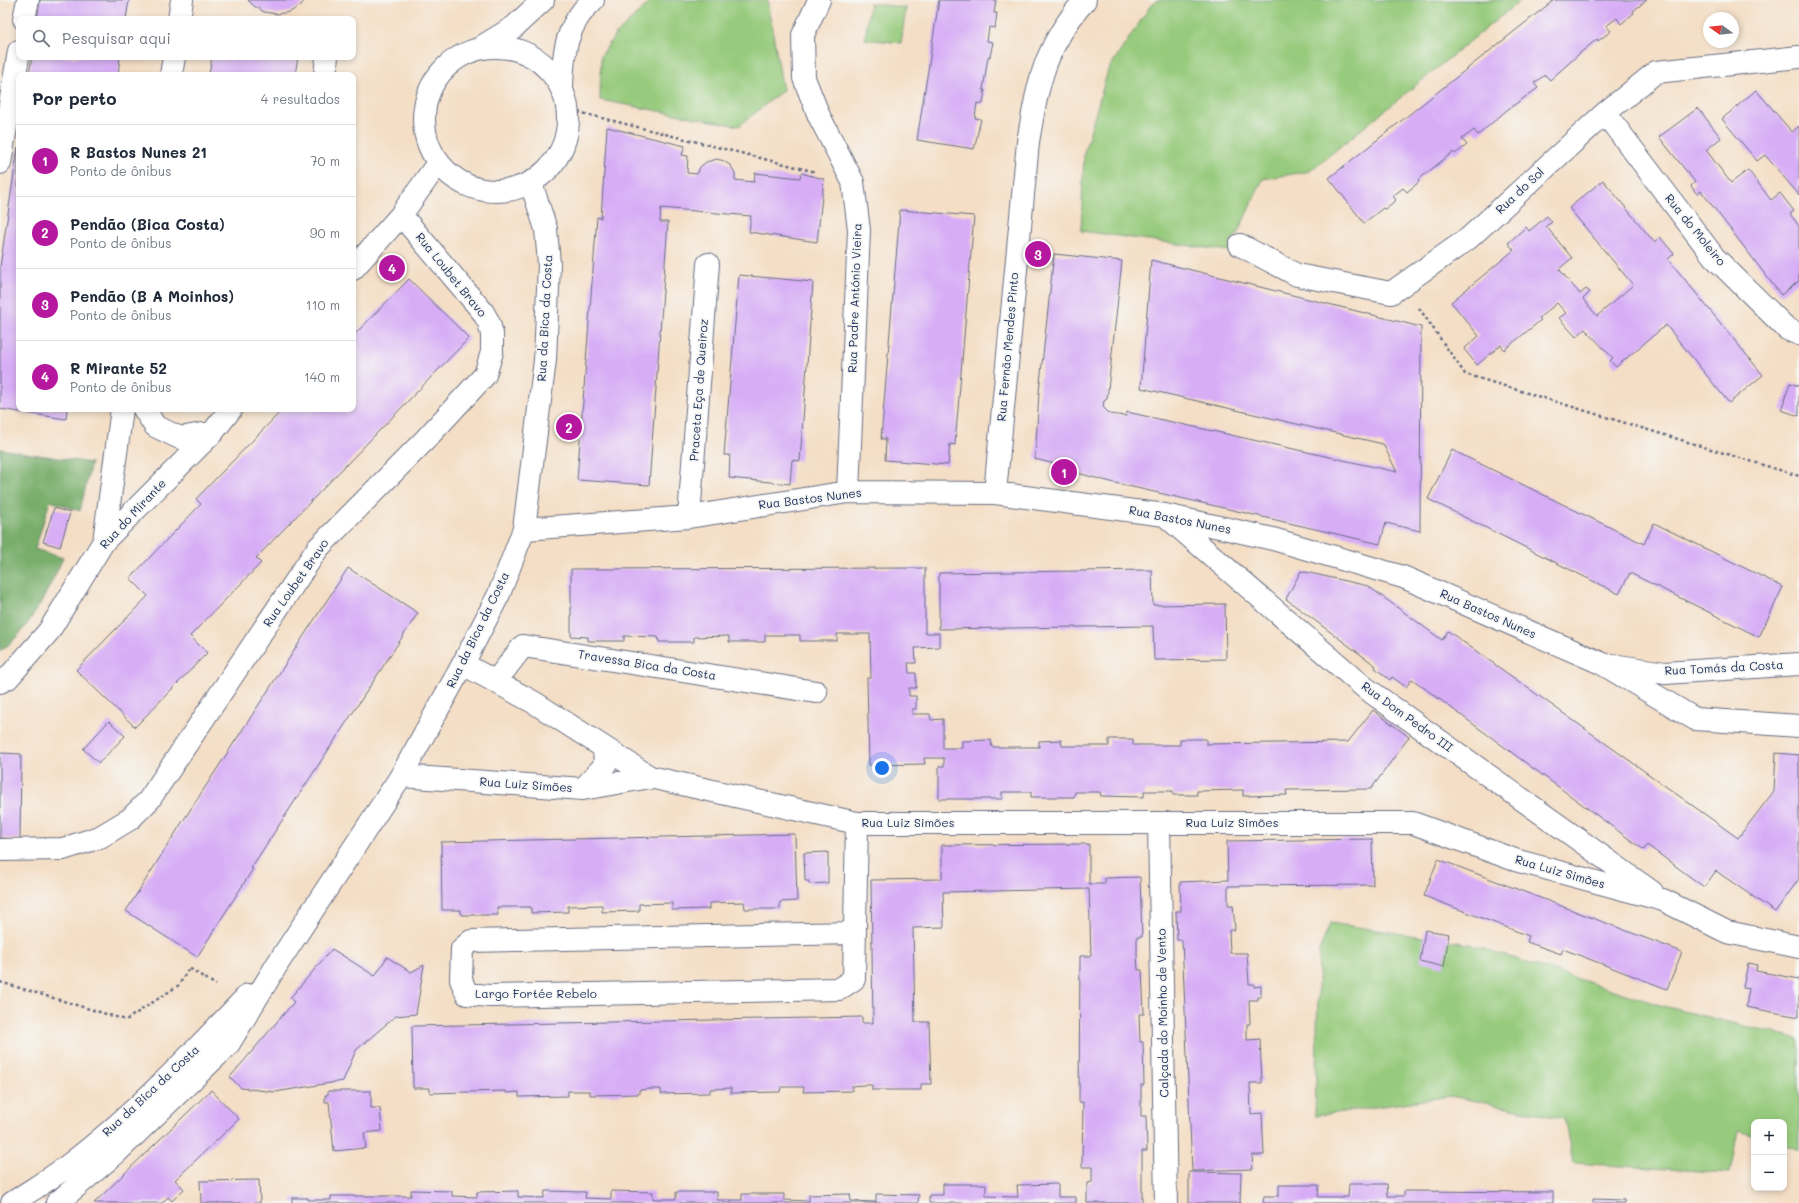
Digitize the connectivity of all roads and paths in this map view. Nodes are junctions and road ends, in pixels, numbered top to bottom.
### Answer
1 (28, 0) edge
2 (182, 0) edge
3 (543, 0) edge
4 (593, 0) edge
5 (819, 0) edge
6 (1085, 0) edge
7 (25, 16) edge
8 (179, 16) edge
9 (482, 47) junction
10 (1799, 57) edge
11 (17, 60) edge
12 (174, 60) edge
13 (326, 60) edge
14 (172, 72) edge
15 (324, 72) edge
16 (562, 87) junction
17 (568, 109) junction
18 (1605, 113) junction
19 (0, 163) edge
20 (438, 163) junction
21 (853, 182) junction
22 (531, 183) junction
23 (402, 215) junction
24 (1240, 245) dead end
25 (708, 264) dead end
26 (356, 266) edge
27 (1402, 285) junction
28 (1799, 334) edge
29 (122, 412) edge
30 (146, 412) edge
31 (229, 412) edge
32 (213, 432) junction
33 (1799, 476) edge
34 (848, 492) junction
35 (995, 493) junction
36 (1164, 515) junction
37 (689, 517) junction
38 (524, 529) junction
39 (104, 541) junction
40 (1601, 663) junction
41 (463, 664) junction
42 (1799, 664) edge
43 (0, 682) edge
44 (496, 682) junction
45 (816, 692) dead end
46 (1799, 726) edge
47 (604, 748) junction
48 (401, 776) junction
49 (650, 777) junction
50 (583, 789) junction
51 (1159, 823) junction
52 (856, 824) junction
53 (0, 850) edge
54 (1663, 900) junction
55 (855, 933) junction
56 (1799, 947) edge
57 (278, 964) junction
58 (0, 982) edge
59 (241, 1002) junction
60 (12, 1203) edge
61 (57, 1203) edge
62 (1166, 1203) edge

1 - 7 street
2 - 8 street
3 - 9 street
4 - 16 street
5 - 21 street, Rua Padre António Vieira
6 - 35 street, Rua Fernão Mendes Pinto
9 - 16 street
9 - 20 street
10 - 18 street, Rua do Sol
11 - 19 street
12 - 14 street
13 - 15 street
16 - 17 street
17 - 21 path
17 - 22 street
18 - 27 street, Rua do Sol
18 - 28 street, Rua do Moleiro
20 - 22 street
20 - 23 street
21 - 34 street, Rua Padre António Vieira
22 - 38 street, Rua da Bica da Costa
23 - 26 street
23 - 53 street, Rua Loubet Bravo
24 - 27 street, Rua do Sol
25 - 37 street, Praceta Eça de Queiroz
27 - 33 path
29 - 39 street
30 - 32 street
31 - 32 street, Rua do Mirante
32 - 39 street, Rua do Mirante
34 - 35 street, Rua Bastos Nunes
34 - 37 street, Rua Bastos Nunes
35 - 36 street, Rua Bastos Nunes
36 - 40 street, Rua Bastos Nunes
36 - 54 street, Rua Dom Pedro III
37 - 38 street, Rua Bastos Nunes
38 - 41 street, Rua da Bica da Costa
39 - 43 street, Rua do Mirante
40 - 42 street, Rua Tomás da Costa
40 - 46 street, Rua Bastos Nunes
41 - 44 street, Rua Luiz Simões
41 - 48 street, Rua da Bica da Costa
44 - 45 street, Travessa Bica da Costa
44 - 47 street, Rua Luiz Simões
47 - 49 street, Rua Luiz Simões
47 - 50 street
48 - 50 street, Rua Luiz Simões
48 - 57 street, Rua da Bica da Costa
49 - 50 street, Rua Luiz Simões
49 - 52 street, Rua Luiz Simões
51 - 52 street, Rua Luiz Simões
51 - 54 street, Rua Luiz Simões
51 - 62 street, Calçada do Moínho de Vento
52 - 55 street, Largo Fortée Rebelo
54 - 56 street, Rua Luiz Simões
55 - 55 street, Largo Fortée Rebelo
57 - 59 street, Rua da Bica da Costa
57 - 61 street, Rua da Bica da Costa
58 - 59 path
59 - 60 street, Rua da Bica da Costa

